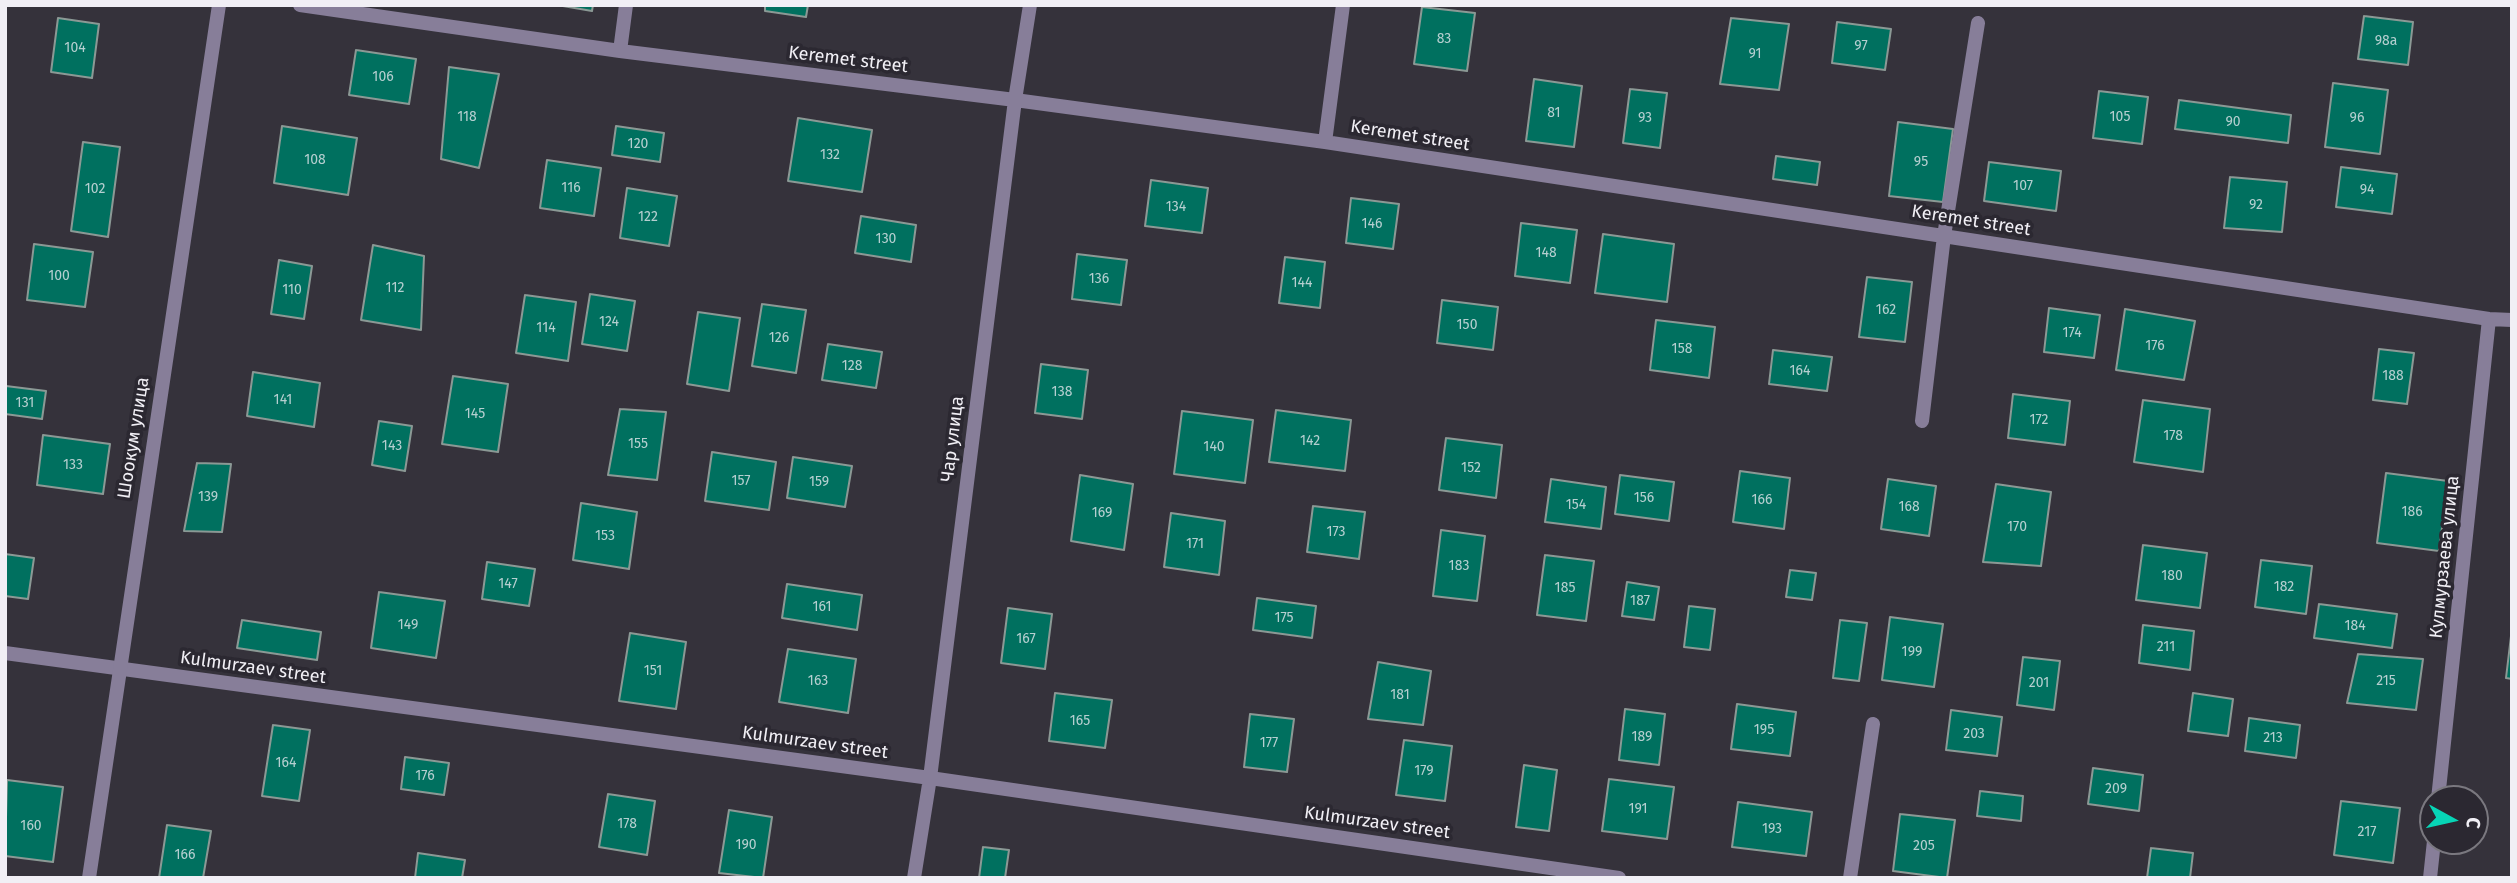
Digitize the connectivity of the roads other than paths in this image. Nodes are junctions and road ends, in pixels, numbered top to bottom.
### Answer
1 (219, 5) edge
2 (300, 5) edge
3 (626, 5) edge
4 (1030, 5) edge
5 (1343, 5) edge
6 (1978, 23) dead end
7 (620, 51) junction
8 (1015, 100) junction
9 (1325, 142) junction
10 (1944, 236) junction
11 (2489, 319) junction
12 (2512, 320) edge
13 (1922, 421) dead end
14 (5, 653) edge
15 (119, 669) junction
16 (1873, 724) dead end
17 (930, 778) junction
18 (2439, 785) edge
19 (2432, 855) edge
20 (89, 878) edge
21 (914, 878) edge
22 (1619, 878) edge
23 (1850, 878) edge
24 (2430, 878) edge

1 - 15 street, Шоокум улица
2 - 7 street, Keremet street
3 - 7 street
4 - 8 street, Чар улица
5 - 9 street
6 - 10 street
7 - 8 street, Keremet street
8 - 9 street, Keremet street
8 - 17 street, Чар улица
9 - 10 street, Keremet street
10 - 11 street, Keremet street
10 - 13 street
11 - 12 street, Keremet street
11 - 18 street, Кулмурзаева улица
14 - 15 street, Kulmurzaev street
15 - 17 street, Kulmurzaev street
15 - 20 street, Шоокум улица
16 - 23 street
17 - 21 street, Чар улица
17 - 22 street, Kulmurzaev street
19 - 24 street

